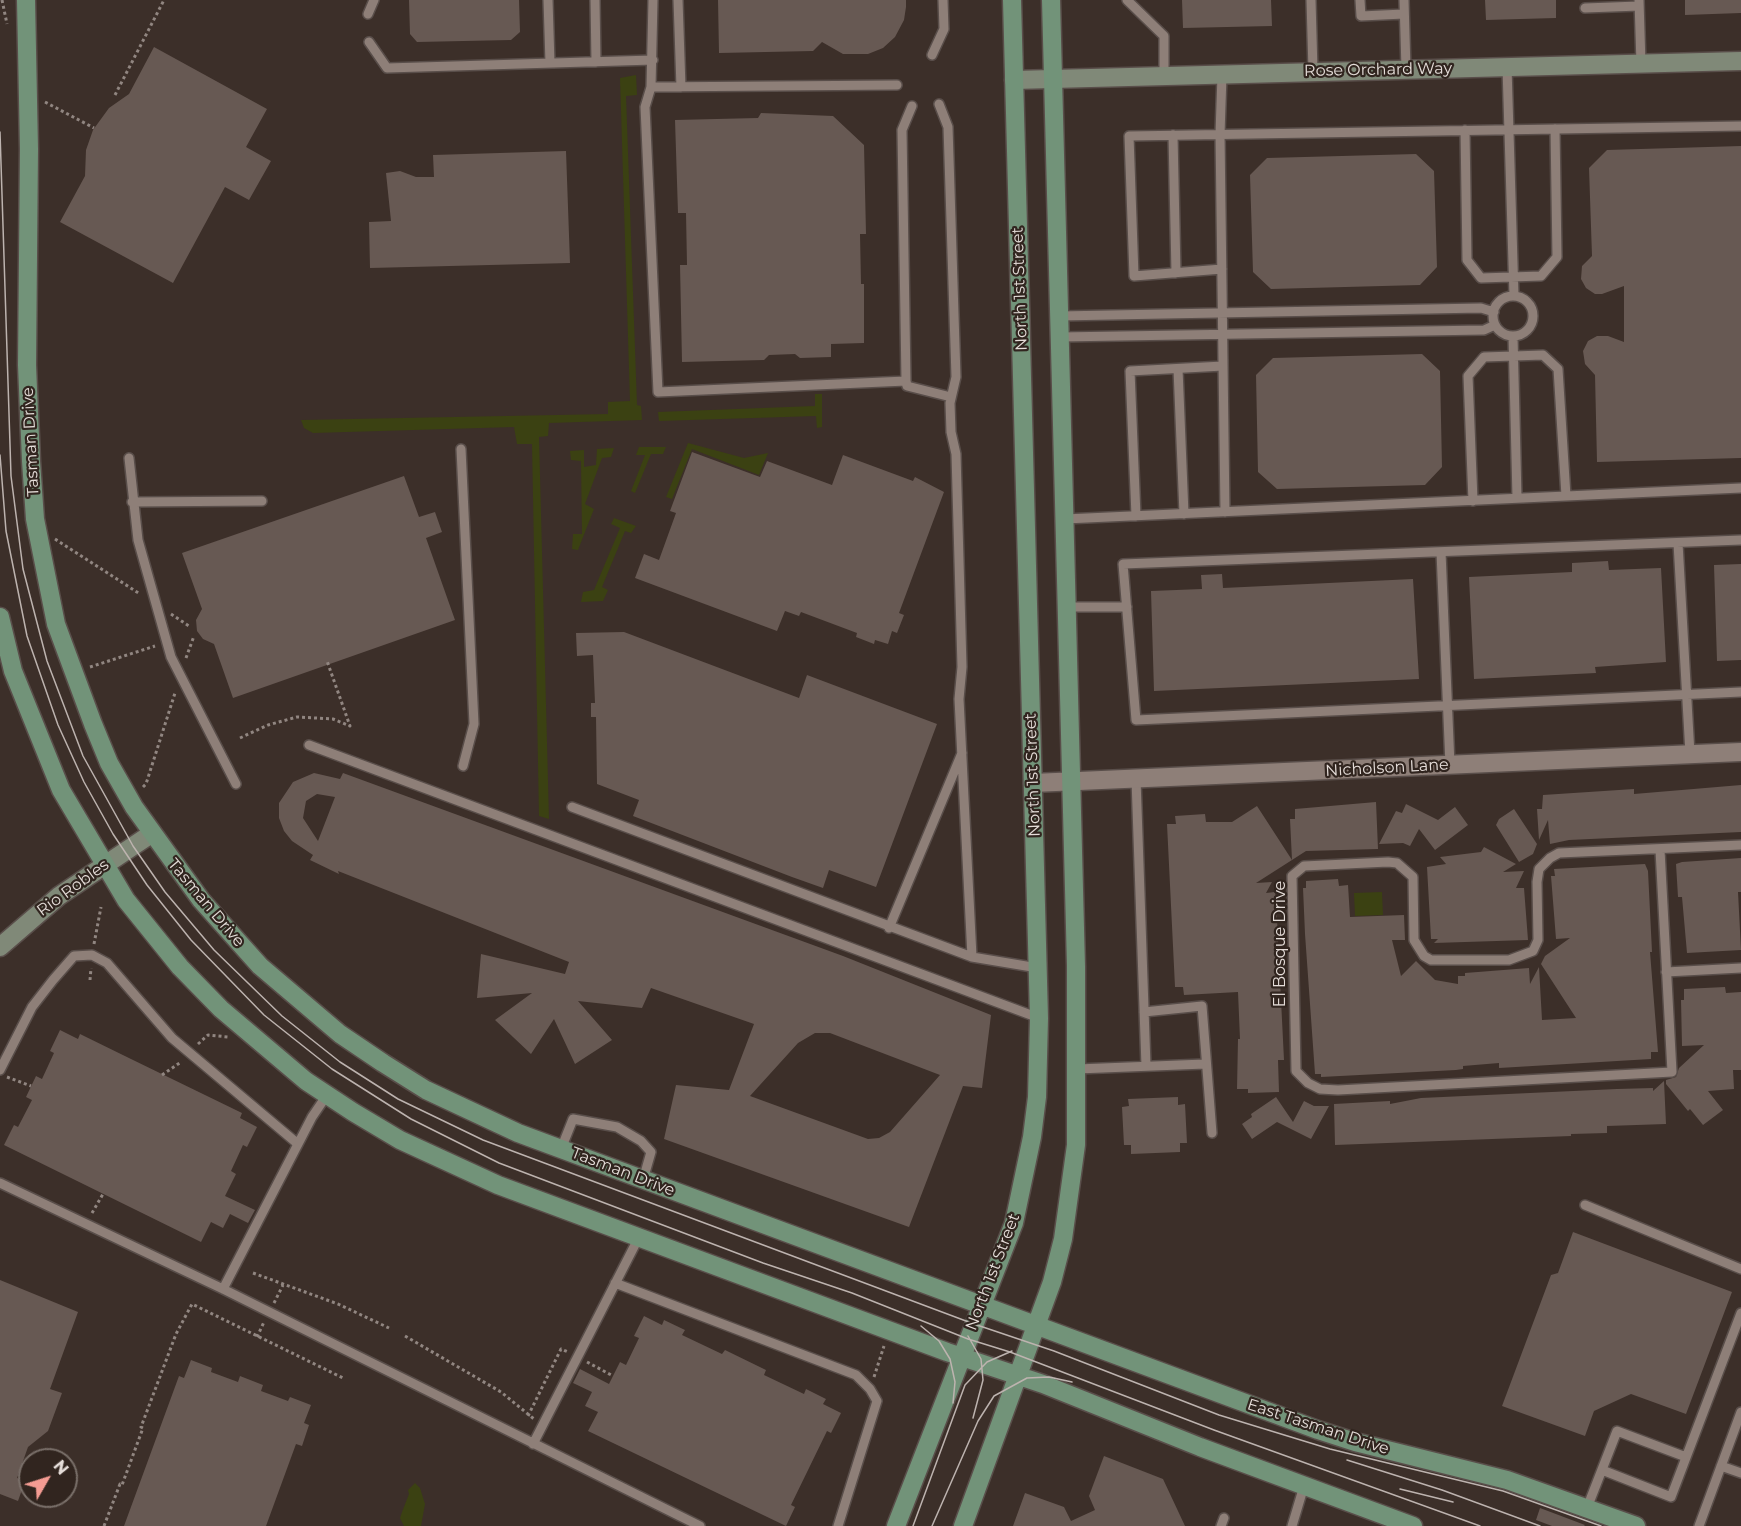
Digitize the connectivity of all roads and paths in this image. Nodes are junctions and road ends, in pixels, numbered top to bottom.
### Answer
1 (2, 0) edge
2 (26, 0) edge
3 (164, 0) edge
4 (374, 0) edge
5 (548, 0) edge
6 (595, 0) edge
7 (653, 0) edge
8 (678, 0) edge
9 (943, 0) edge
10 (1012, 0) edge
11 (1051, 0) edge
12 (1127, 0) edge
13 (1311, 0) edge
14 (1360, 0) edge
15 (1404, 0) edge
16 (1639, 3) edge
17 (1585, 8) dead end
18 (368, 14) dead end
19 (1404, 14) junction
20 (7, 24) dead end
21 (369, 42) dead end
22 (932, 55) dead end
23 (653, 60) junction
24 (1741, 61) edge
25 (596, 62) junction
26 (550, 63) junction
27 (1641, 64) junction
28 (1507, 67) junction
29 (1406, 69) junction
30 (1313, 71) junction
31 (1222, 75) junction
32 (1164, 76) junction
33 (1053, 79) junction
34 (1014, 80) junction
35 (897, 85) dead end
36 (651, 87) junction
37 (681, 87) junction
38 (115, 95) dead end
39 (44, 101) dead end
40 (939, 104) dead end
41 (912, 106) dead end
42 (1741, 126) edge
43 (94, 128) dead end
44 (1509, 129) junction
45 (1555, 129) junction
46 (1464, 130) junction
47 (1220, 134) junction
48 (1173, 135) junction
49 (1222, 269) junction
50 (1176, 273) junction
51 (1512, 277) junction
52 (1514, 296) junction
53 (1494, 312) junction
54 (1222, 313) junction
55 (1059, 316) junction
56 (1495, 325) junction
57 (1223, 334) junction
58 (1513, 336) junction
59 (1060, 338) junction
60 (1514, 356) junction
61 (1223, 366) junction
62 (1178, 369) junction
63 (906, 381) junction
64 (951, 397) junction
65 (461, 449) dead end
66 (129, 458) dead end
67 (1741, 488) edge
68 (1566, 496) junction
69 (1517, 498) junction
70 (262, 501) dead end
71 (1473, 501) junction
72 (132, 502) junction
73 (1225, 512) junction
74 (1184, 514) junction
75 (1136, 516) junction
76 (1065, 519) junction
77 (54, 538) dead end
78 (1741, 540) edge
79 (1678, 543) junction
80 (1441, 552) junction
81 (155, 603) junction
82 (1067, 607) junction
83 (1127, 607) junction
84 (0, 617) edge
85 (189, 626) dead end
86 (194, 636) dead end
87 (166, 643) junction
88 (327, 661) dead end
89 (88, 668) dead end
90 (180, 676) junction
91 (1741, 692) edge
92 (1687, 695) junction
93 (1448, 706) junction
94 (240, 738) dead end
95 (309, 745) dead end
96 (963, 751) junction
97 (1741, 752) edge
98 (1690, 754) junction
99 (1450, 765) junction
100 (463, 766) dead end
101 (1136, 779) junction
102 (1071, 781) junction
103 (1033, 783) junction
104 (236, 784) dead end
105 (143, 787) dead end
106 (572, 807) dead end
107 (151, 834) junction
108 (1741, 845) edge
109 (1660, 850) junction
110 (105, 864) junction
111 (889, 928) junction
112 (1, 945) edge
113 (972, 957) junction
114 (1038, 968) junction
115 (1741, 968) edge
116 (1666, 972) junction
117 (1144, 1012) junction
118 (1039, 1018) junction
119 (233, 1037) dead end
120 (198, 1044) dead end
121 (184, 1059) dead end
122 (1205, 1064) junction
123 (1146, 1066) junction
124 (1077, 1069) junction
125 (0, 1072) edge
126 (162, 1075) dead end
127 (31, 1086) dead end
128 (327, 1095) junction
129 (1212, 1133) dead end
130 (298, 1144) junction
131 (561, 1149) junction
132 (644, 1180) junction
133 (0, 1183) edge
134 (103, 1194) dead end
135 (1586, 1205) dead end
136 (91, 1216) dead end
137 (639, 1237) junction
138 (1741, 1269) edge
139 (253, 1273) dead end
140 (615, 1283) junction
141 (223, 1289) junction
142 (982, 1304) junction
143 (1741, 1313) edge
144 (1038, 1326) junction
145 (389, 1328) dead end
146 (405, 1336) dead end
147 (885, 1344) dead end
148 (961, 1356) junction
149 (1018, 1376) junction
150 (343, 1378) dead end
151 (870, 1389) junction
152 (1741, 1412) edge
153 (534, 1419) dead end
154 (533, 1444) junction
155 (1686, 1457) junction
156 (1721, 1466) junction
157 (1602, 1470) junction
158 (1741, 1473) edge
159 (1304, 1485) junction
160 (1587, 1508) junction
161 (104, 1526) edge
162 (700, 1526) edge
163 (838, 1526) edge
164 (897, 1526) edge
165 (963, 1526) edge
166 (1292, 1526) edge
167 (1413, 1526) edge
168 (1636, 1526) edge
169 (1699, 1526) edge

1 - 20 path
2 - 107 main road, Tasman Drive
3 - 38 path
4 - 18 lane
5 - 26 lane
6 - 25 lane
7 - 23 lane
8 - 37 lane
9 - 22 lane
10 - 34 main road, North 1st Street
11 - 33 main road
12 - 32 lane
13 - 30 lane
14 - 19 lane
15 - 19 lane
16 - 17 lane
16 - 27 lane
19 - 29 lane
21 - 26 lane
23 - 25 lane
23 - 36 lane
24 - 27 street, Rose Orchard Way
25 - 26 lane
27 - 28 street, Rose Orchard Way
28 - 29 street, Rose Orchard Way
28 - 44 lane
29 - 30 street, Rose Orchard Way
30 - 31 street, Rose Orchard Way
31 - 32 street, Rose Orchard Way
31 - 47 lane
32 - 33 street, Rose Orchard Way
33 - 34 street, Rose Orchard Way
33 - 55 main road
34 - 103 main road, North 1st Street
35 - 37 lane
36 - 37 lane
36 - 63 lane
39 - 43 path
40 - 64 lane
41 - 63 lane
42 - 45 lane
44 - 45 lane
44 - 46 lane
44 - 51 lane
45 - 51 lane
46 - 47 lane
46 - 51 lane
47 - 48 lane
47 - 49 lane
48 - 50 lane
48 - 50 lane
49 - 50 lane
49 - 54 lane
51 - 52 lane
52 - 53 lane
52 - 58 lane
53 - 54 lane
53 - 56 lane
54 - 55 lane
54 - 57 lane
55 - 59 main road
56 - 57 lane
56 - 58 lane
57 - 59 lane
57 - 61 lane
58 - 60 lane
59 - 76 main road
60 - 68 lane
60 - 69 lane
60 - 71 lane
61 - 62 lane
61 - 73 lane
62 - 74 lane
62 - 75 lane
63 - 64 lane
64 - 96 lane
65 - 100 lane
66 - 72 lane
67 - 68 lane
68 - 69 lane
69 - 71 lane
70 - 72 lane
71 - 73 lane
72 - 81 lane
73 - 74 lane
74 - 75 lane
75 - 76 lane
76 - 82 main road
77 - 81 path
78 - 79 lane
79 - 80 lane
79 - 92 lane
80 - 83 lane
80 - 93 lane
81 - 85 path
81 - 87 lane
82 - 83 lane
82 - 102 main road
83 - 93 lane
84 - 110 main road
86 - 90 path
87 - 89 path
87 - 90 lane
88 - 94 path
90 - 104 lane
90 - 105 path
91 - 92 lane
92 - 93 lane
92 - 98 lane
93 - 99 lane
95 - 118 lane
96 - 111 lane
96 - 113 lane
97 - 98 street, Nicholson Lane
98 - 99 street, Nicholson Lane
99 - 101 street, Nicholson Lane
101 - 102 street, Nicholson Lane
101 - 117 lane
102 - 103 street, Nicholson Lane
102 - 124 main road
103 - 114 main road, North 1st Street
106 - 111 lane
107 - 110 street, Rio Robles
107 - 131 main road, Tasman Drive
108 - 109 lane, El Bosque Drive
109 - 116 lane
109 - 116 lane, El Bosque Drive
110 - 112 street, Rio Robles
110 - 128 main road
111 - 113 lane
113 - 114 lane
114 - 118 main road, North 1st Street
115 - 116 lane
117 - 122 lane
117 - 123 lane
118 - 142 main road, North 1st Street
119 - 120 path
121 - 126 path
122 - 123 lane
122 - 129 lane
123 - 124 lane
124 - 144 main road
125 - 127 path
125 - 130 lane
128 - 130 lane
128 - 137 main road
130 - 141 lane
131 - 132 main road, Tasman Drive
131 - 132 lane
132 - 142 main road, Tasman Drive
133 - 141 lane
134 - 136 path
135 - 138 lane
137 - 140 lane
137 - 148 main road
139 - 145 path
140 - 151 lane
140 - 154 lane
141 - 154 lane
142 - 144 main road, Tasman Drive
142 - 148 main road, North 1st Street
143 - 155 lane
144 - 149 main road
144 - 160 main road, East Tasman Drive
146 - 153 path
147 - 151 path
148 - 149 main road
148 - 164 main road, North 1st Street
149 - 159 main road
149 - 165 main road
150 - 161 path
151 - 163 lane
152 - 156 lane
154 - 162 lane
155 - 157 lane
155 - 157 lane
156 - 158 lane
156 - 169 lane
157 - 160 lane
159 - 166 lane
159 - 167 main road
160 - 168 main road, East Tasman Drive

